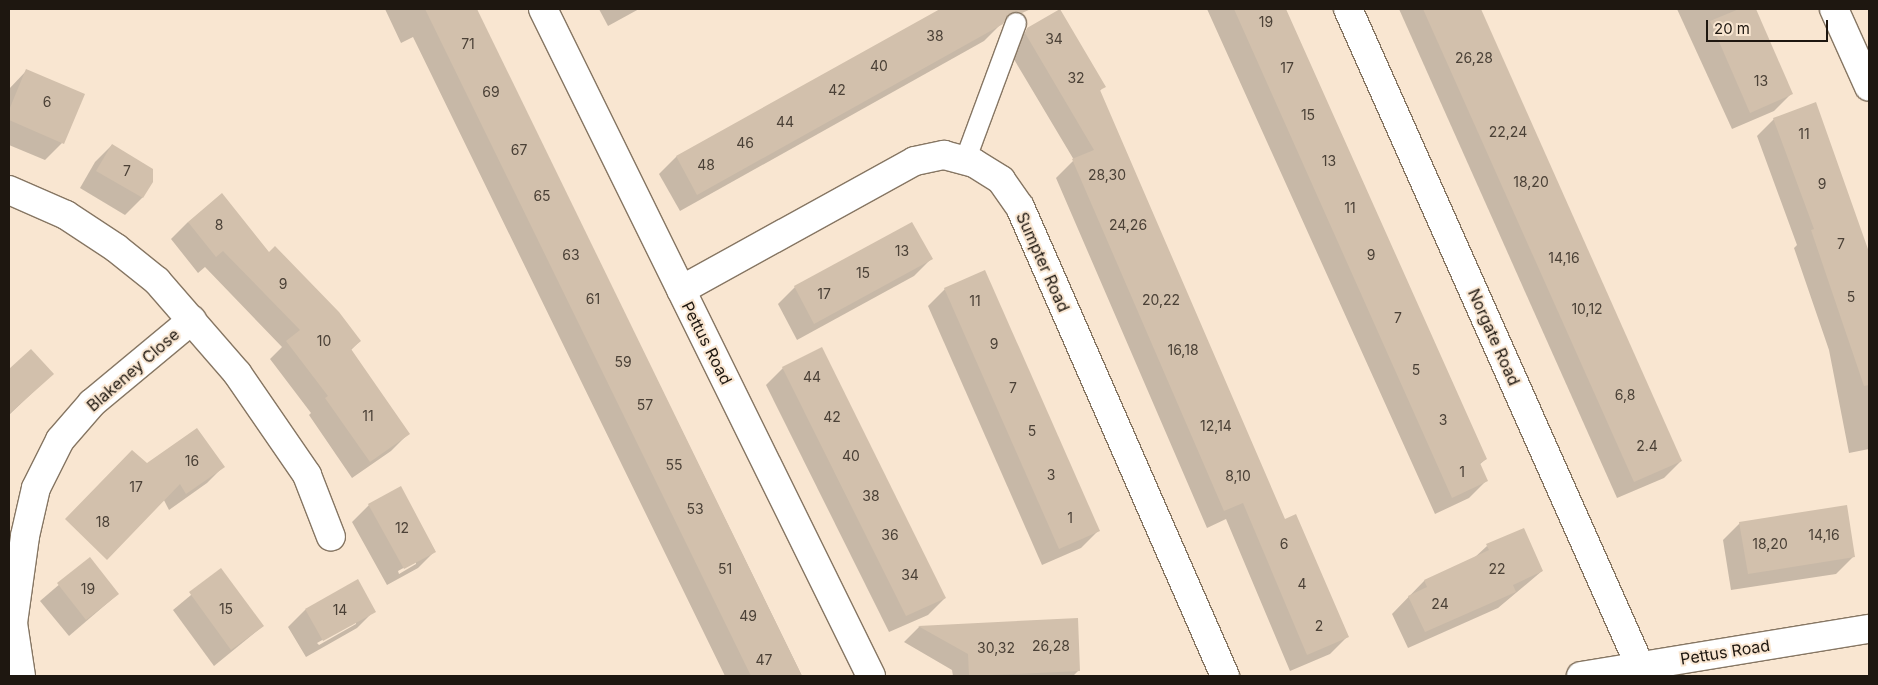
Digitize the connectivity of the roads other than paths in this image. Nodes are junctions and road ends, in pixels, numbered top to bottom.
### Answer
1 (543, 9) edge
2 (1348, 9) edge
3 (1834, 9) edge
4 (1016, 23) dead end
5 (1869, 87) edge
6 (965, 161) junction
7 (9, 190) edge
8 (680, 290) junction
9 (192, 320) junction
10 (331, 537) dead end
11 (1869, 629) edge
12 (1640, 666) junction
13 (21, 676) edge
14 (870, 676) edge
15 (1225, 676) edge
16 (1581, 676) edge

1 - 8 street, Pettus Road
2 - 12 street, Norgate Road
3 - 5 street
4 - 6 lane
6 - 8 street, Sumpter Road
6 - 15 street, Sumpter Road
7 - 9 street, Blakeney Close
8 - 14 street, Pettus Road
9 - 10 street, Blakeney Close
9 - 13 street, Blakeney Close
11 - 12 street, Pettus Road
12 - 16 street, Pettus Road

